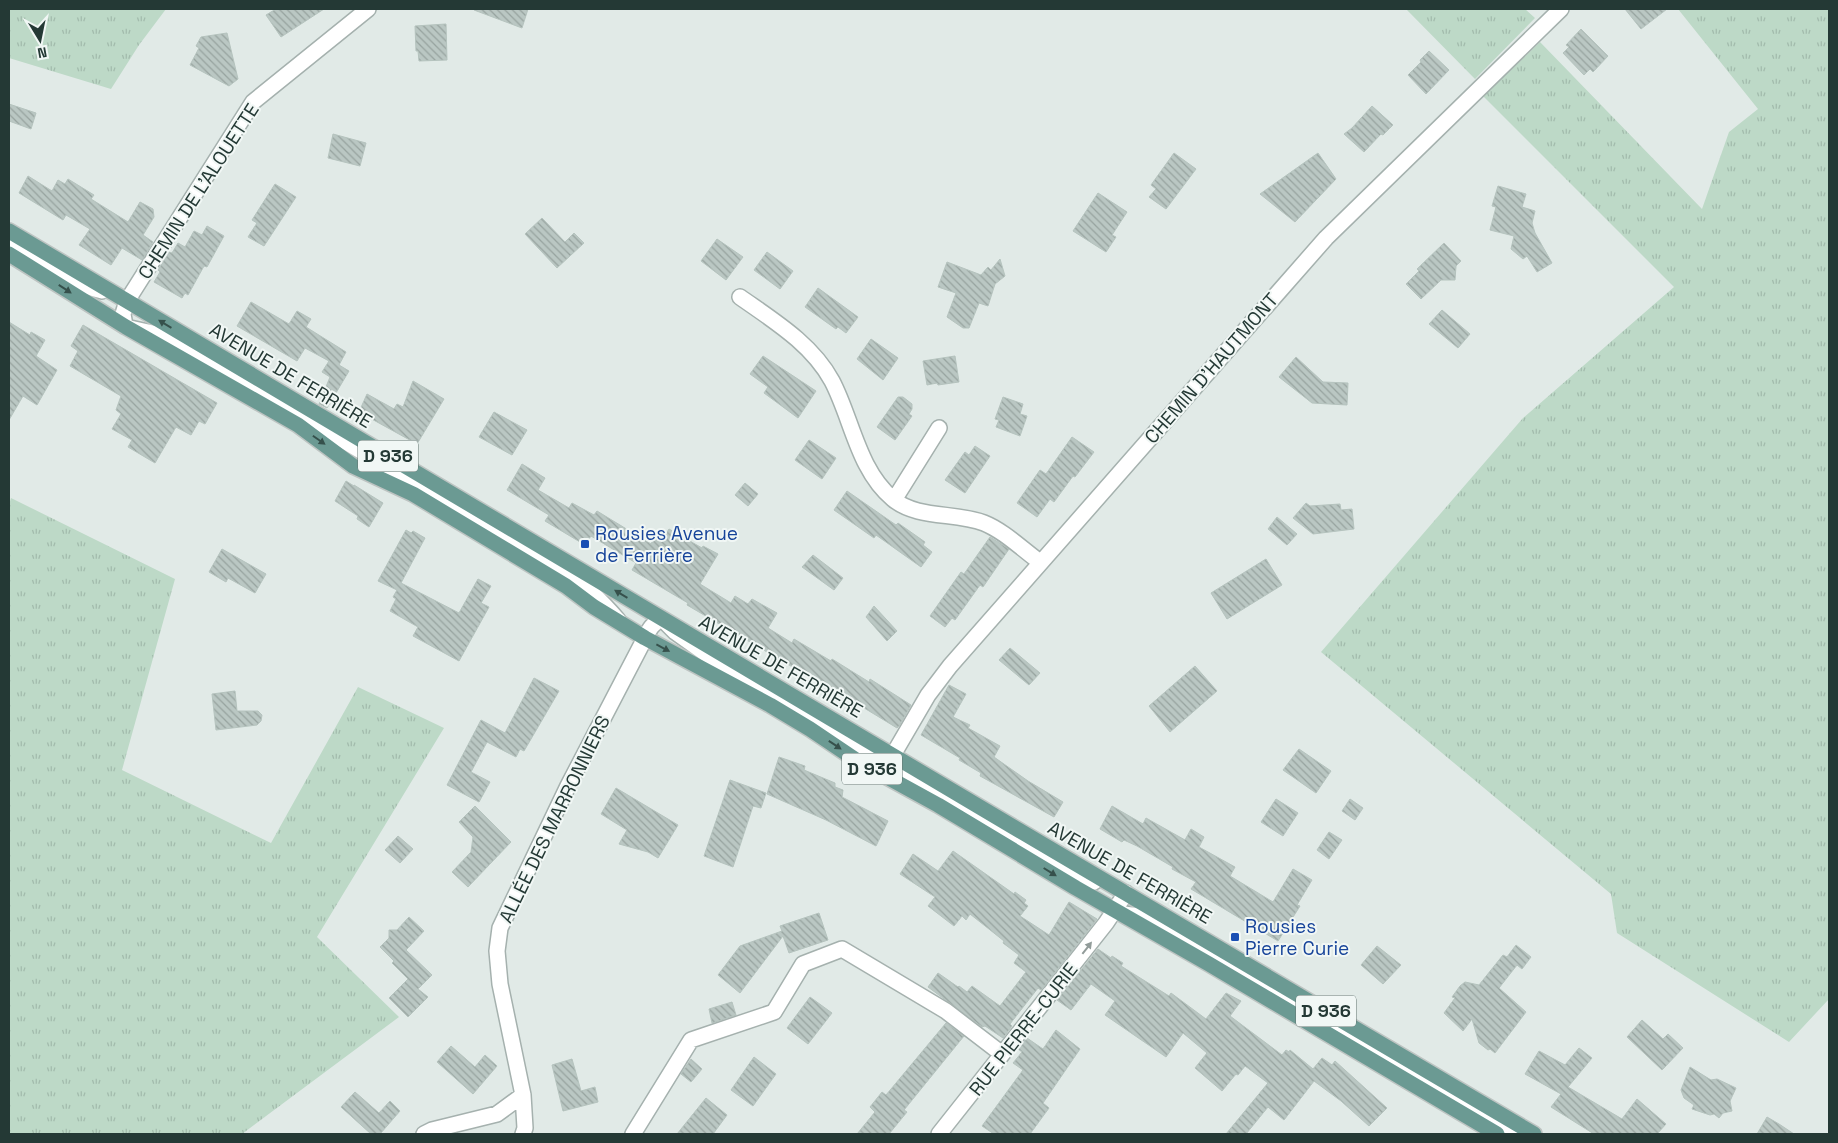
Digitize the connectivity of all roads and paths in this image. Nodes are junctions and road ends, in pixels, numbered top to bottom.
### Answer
1 (368, 9) edge
2 (1561, 9) edge
3 (9, 231) edge
4 (9, 242) edge
5 (9, 254) edge
6 (114, 293) junction
7 (740, 297) dead end
8 (125, 304) junction
9 (105, 314) junction
10 (126, 326) junction
11 (939, 428) dead end
12 (894, 500) junction
13 (1040, 562) junction
14 (641, 606) junction
15 (662, 619) junction
16 (646, 634) junction
17 (890, 760) junction
18 (867, 766) junction
19 (902, 785) junction
20 (1122, 890) junction
21 (1119, 912) junction
22 (1002, 1054) junction
23 (523, 1095) junction
24 (424, 1134) edge
25 (524, 1134) edge
26 (634, 1134) edge
27 (939, 1134) edge
28 (1497, 1134) edge
29 (1516, 1134) edge
30 (1534, 1134) edge

1 - 8 street, CHEMIN DE L'ALOUETTE
2 - 13 street, CHEMIN D'HAUTMONT
3 - 6 main road, AVENUE DE FERRIÈRE / D 936
4 - 6 street
5 -> 9 main road, AVENUE DE FERRIÈRE / D 936
6 - 8 main road, AVENUE DE FERRIÈRE / D 936
7 - 12 street
8 - 9 street
8 - 10 street
14 -> 8 main road, AVENUE DE FERRIÈRE / D 936
9 - 10 main road, AVENUE DE FERRIÈRE / D 936
10 -> 16 main road, AVENUE DE FERRIÈRE / D 936
11 - 12 street
12 - 13 street
13 - 17 street, CHEMIN D'HAUTMONT
14 - 15 main road, AVENUE DE FERRIÈRE / D 936
14 - 16 street
15 - 16 street
15 - 17 main road, AVENUE DE FERRIÈRE / D 936
16 -> 18 main road, AVENUE DE FERRIÈRE / D 936
16 - 23 street, ALLÉE DES MARRONNIERS
17 - 18 street
17 - 19 street
17 - 20 main road, AVENUE DE FERRIÈRE / D 936
18 - 19 main road, AVENUE DE FERRIÈRE / D 936
19 -> 21 main road, AVENUE DE FERRIÈRE / D 936
20 - 21 street, RUE PIERRE-CURIE
20 - 30 main road, AVENUE DE FERRIÈRE / D 936
22 -> 21 street, RUE PIERRE-CURIE
21 - 28 main road, AVENUE DE FERRIÈRE / D 936
21 - 29 street
22 - 26 street
22 - 27 street, RUE PIERRE-CURIE
23 - 24 street
23 - 25 street, ALLÉE DES MARRONNIERS

